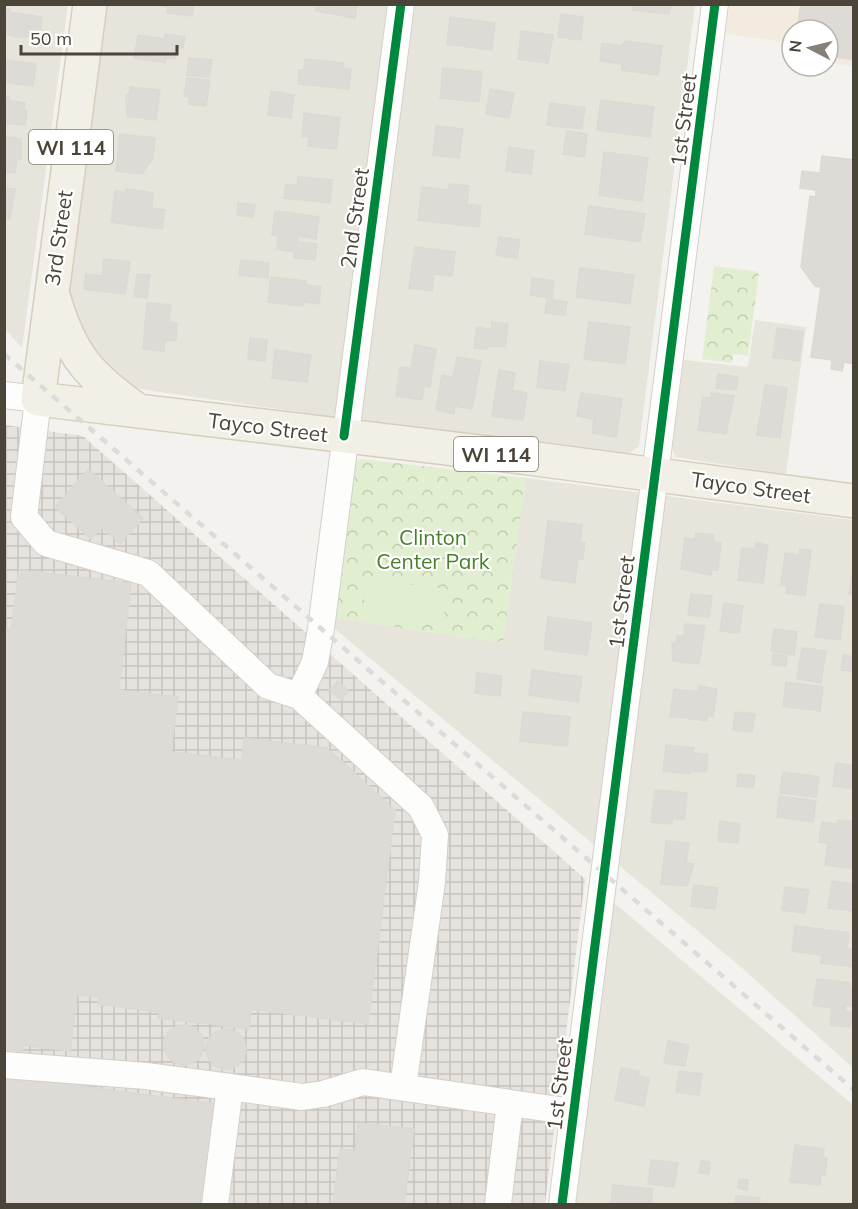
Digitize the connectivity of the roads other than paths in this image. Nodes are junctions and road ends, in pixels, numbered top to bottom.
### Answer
1 (90, 4) edge
2 (401, 4) edge
3 (715, 4) edge
4 (51, 289) junction
5 (4, 395) edge
6 (38, 399) junction
7 (139, 411) junction
8 (344, 436) junction
9 (656, 474) junction
10 (854, 501) edge
11 (299, 696) junction
12 (4, 1065) edge
13 (230, 1087) junction
14 (403, 1088) junction
15 (510, 1103) junction
16 (574, 1112) junction
17 (215, 1204) edge
18 (498, 1204) edge
19 (562, 1204) edge

1 - 4 main road, 3rd Street / WI 114
2 - 8 street, 2nd Street
3 - 9 street, 1st Street
4 - 6 main road, 3rd Street / WI 114
4 - 7 main road
5 - 6 street, Tayco Street
6 - 7 main road, Tayco Street / WI 114
6 - 11 street
7 - 8 main road, Tayco Street / WI 114
8 - 9 main road, Tayco Street / WI 114
8 - 11 street, 2nd Street
9 - 10 main road, Tayco Street / WI 114
9 - 16 street, 1st Street
11 - 14 street
12 - 13 street
13 - 14 street
13 - 17 street
14 - 15 street
15 - 16 street
15 - 18 street
16 - 19 street, 1st Street

